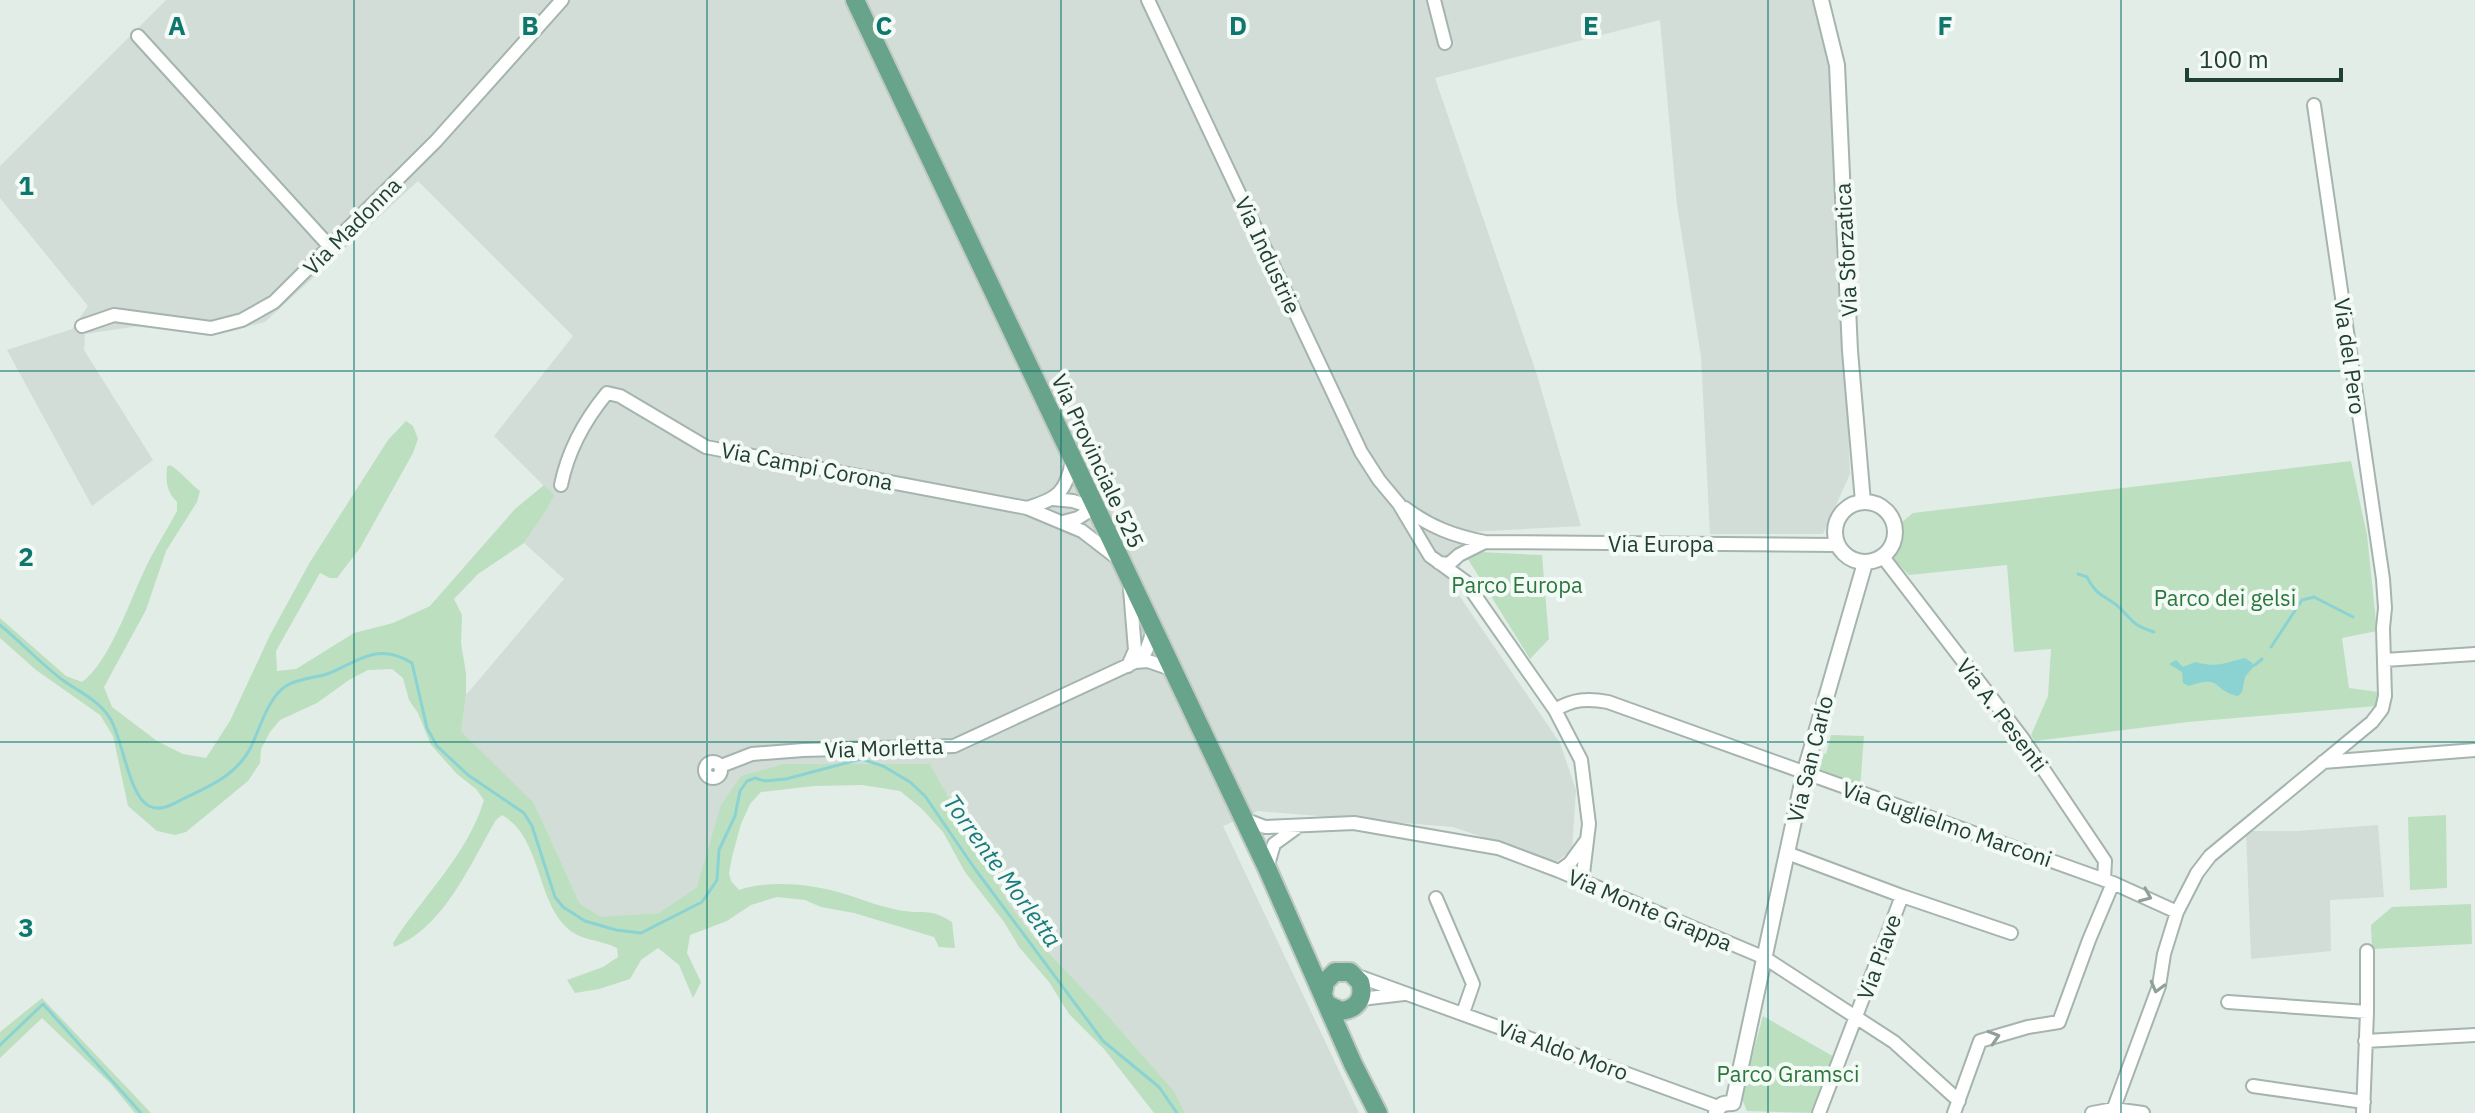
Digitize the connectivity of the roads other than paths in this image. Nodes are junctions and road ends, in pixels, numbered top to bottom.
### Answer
1 (562, 0) edge
2 (855, 0) edge
3 (1148, 0) edge
4 (1434, 0) edge
5 (1821, 0) edge
6 (138, 36) dead end
7 (1445, 43) dead end
8 (2314, 105) dead end
9 (331, 248) junction
10 (82, 326) dead end
11 (1072, 461) junction
12 (561, 485) dead end
13 (1053, 499) junction
14 (1863, 502) junction
15 (1399, 504) junction
16 (1027, 508) junction
17 (1094, 508) junction
18 (1060, 521) junction
19 (1450, 535) junction
20 (1485, 542) junction
21 (1837, 545) junction
22 (1458, 556) junction
23 (1883, 557) junction
24 (1118, 559) junction
25 (1433, 559) junction
26 (1865, 563) junction
27 (1129, 582) junction
28 (1466, 582) junction
29 (1153, 631) junction
30 (2475, 654) edge
31 (2385, 660) junction
32 (1132, 664) junction
33 (1171, 669) junction
34 (1555, 710) junction
35 (2475, 750) edge
36 (2323, 762) junction
37 (721, 766) dead end
38 (1804, 774) junction
39 (1242, 817) junction
40 (1298, 826) junction
41 (1586, 841) junction
42 (1787, 853) junction
43 (1267, 868) junction
44 (1559, 871) junction
45 (2108, 881) junction
46 (1582, 882) junction
47 (1902, 896) junction
48 (1436, 898) dead end
49 (2177, 912) junction
50 (2011, 933) dead end
51 (1300, 941) junction
52 (2367, 951) dead end
53 (1765, 958) junction
54 (1348, 972) junction
55 (1407, 994) junction
56 (1326, 999) junction
57 (2228, 1002) dead end
58 (1357, 1003) junction
59 (2367, 1012) junction
60 (1463, 1013) junction
61 (1857, 1018) junction
62 (2475, 1035) edge
63 (2365, 1041) junction
64 (1346, 1047) junction
65 (2253, 1086) dead end
66 (1957, 1107) edge
67 (2363, 1107) edge
68 (1727, 1109) edge
69 (2113, 1111) edge
70 (1378, 1113) edge
71 (1819, 1113) edge
72 (2092, 1113) edge
73 (2143, 1113) edge

1 - 9 street, Via Madonna
2 - 11 main road, Via Provinciale 525
3 - 15 street, Via Industrie
4 - 7 street
5 - 14 street, Via Sforzatica
6 - 9 street
8 - 31 street, Via del Pero
9 - 10 street, Via Madonna
11 - 13 street
11 - 17 main road, Via Provinciale 525
12 - 16 street, Via Campi Corona
13 - 16 street, Via Campi Corona
13 - 17 street
14 - 21 street
14 - 23 street
15 - 19 street, Via Industrie
15 - 25 street, Via Industrie
16 - 18 street, Via Campi Corona
17 - 18 street
17 - 24 main road, Via Provinciale 525
18 - 24 street, Via Campi Corona
19 - 20 street, Via Europa
19 - 22 street, Via Industrie
19 - 25 street
20 - 21 street, Via Europa
20 - 22 street, Via Europa
21 - 26 street
22 - 25 street
22 - 28 street, Via Industrie
23 - 26 street
23 - 45 street, Via A. Pesenti
24 - 27 main road, Via Provinciale 525
25 - 28 street, Via Industrie
26 - 38 street, Via San Carlo
27 - 29 main road, Via Provinciale 525
27 - 32 street
28 - 34 street, Via Industrie
29 - 32 street
29 - 33 main road, Via Provinciale 525
30 - 31 street
31 - 36 street, Via del Pero
32 - 33 street
32 - 37 street, Via Morletta
33 - 39 main road, Via Provinciale 525
34 - 38 street, Via Guglielmo Marconi
34 - 41 street, Via Industrie
35 - 36 street
36 - 49 street, Via del Pero
38 - 42 street, Via San Carlo
38 - 45 street, Via Guglielmo Marconi
39 - 40 street
39 - 43 main road, Via Provinciale 525
40 - 43 street
40 - 44 street, Via Monte Grappa
41 - 44 street
41 - 46 street, Via Industrie
42 - 47 street, Via Piave
42 - 53 street, Via San Carlo
43 - 51 main road, Via Provinciale 525
44 - 46 street, Via Monte Grappa
45 -> 49 street, Via Guglielmo Marconi
66 -> 45 street
46 - 53 street, Via Monte Grappa
47 - 50 street, Via Piave
47 - 61 street, Via Piave
48 - 60 street
49 -> 69 street, Via del Pero
51 - 54 main road
51 - 56 main road, Via Provinciale 525
52 - 59 street
53 - 61 street, Via Monte Grappa
53 - 68 street, Via San Carlo
54 - 55 street, Via Aldo Moro
54 - 56 main road
54 - 58 main road
55 - 58 street, Via Aldo Moro
55 - 60 street, Via Aldo Moro
56 - 58 main road
56 - 64 main road, Via Provinciale 525
57 - 59 street
58 - 64 main road
59 - 63 street
60 - 68 street, Via Aldo Moro
61 - 66 street, Via Monte Grappa
61 - 71 street, Via Piave
62 - 63 street
63 - 67 street
64 - 70 main road, Via Provinciale 525
65 - 67 street
69 - 72 street
69 - 73 street

